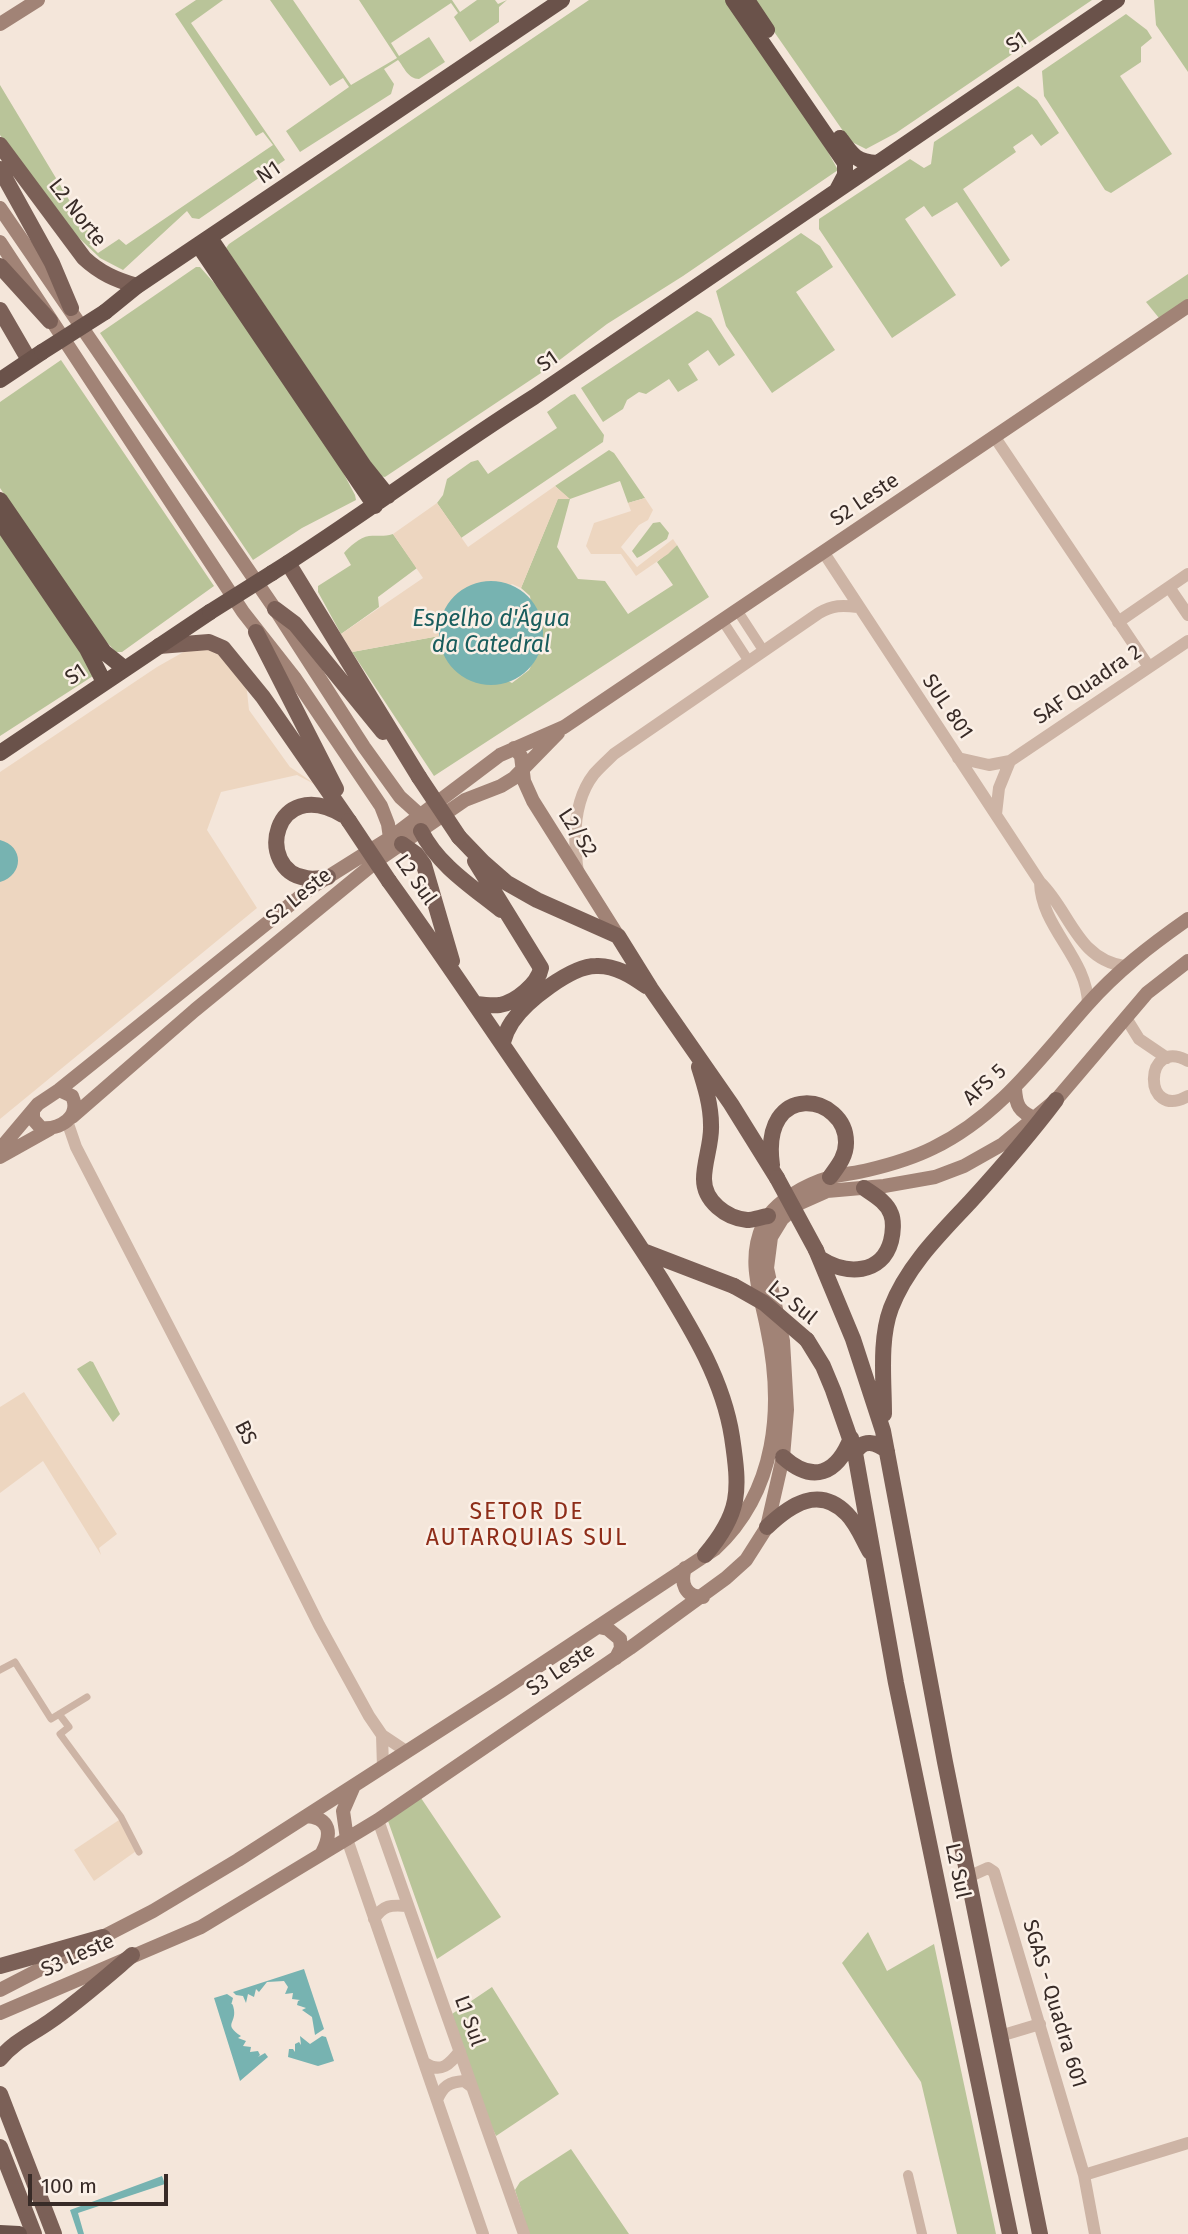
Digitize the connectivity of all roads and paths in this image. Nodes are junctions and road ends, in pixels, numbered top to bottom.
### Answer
1 (38, 0) edge
2 (562, 0) edge
3 (733, 0) edge
4 (747, 0) edge
5 (1117, 0) edge
6 (0, 24) edge
7 (0, 145) edge
8 (877, 163) junction
9 (0, 169) edge
10 (837, 190) junction
11 (0, 208) edge
12 (0, 242) edge
13 (204, 242) junction
14 (0, 266) edge
15 (137, 286) junction
16 (1188, 306) edge
17 (71, 308) junction
18 (0, 310) edge
19 (50, 320) junction
20 (36, 356) junction
21 (0, 380) edge
22 (994, 436) junction
23 (0, 500) edge
24 (381, 501) junction
25 (0, 521) edge
26 (824, 552) junction
27 (288, 563) junction
28 (1188, 574) edge
29 (1169, 587) junction
30 (858, 607) junction
31 (275, 610) junction
32 (737, 610) junction
33 (1188, 615) edge
34 (722, 620) junction
35 (1118, 622) junction
36 (256, 632) junction
37 (1188, 640) edge
38 (159, 646) junction
39 (763, 650) junction
40 (748, 660) junction
41 (1149, 667) junction
42 (124, 668) junction
43 (104, 682) junction
44 (564, 727) junction
45 (514, 748) junction
46 (0, 752) edge
47 (404, 754) junction
48 (958, 758) junction
49 (1010, 761) junction
50 (522, 769) junction
51 (480, 771) junction
52 (491, 789) junction
53 (996, 814) junction
54 (348, 819) junction
55 (421, 824) junction
56 (462, 840) junction
57 (396, 841) junction
58 (578, 873) junction
59 (328, 877) junction
60 (1040, 882) junction
61 (508, 916) junction
62 (1188, 920) edge
63 (1071, 924) junction
64 (1059, 931) junction
65 (618, 936) junction
66 (239, 947) junction
67 (1188, 961) edge
68 (1124, 966) junction
69 (247, 967) junction
70 (456, 973) junction
71 (651, 989) junction
72 (476, 1004) junction
73 (1088, 1004) junction
74 (1126, 1018) junction
75 (1113, 1033) junction
76 (503, 1042) junction
77 (693, 1048) junction
78 (1167, 1058) junction
79 (1187, 1059) edge
80 (1156, 1067) junction
81 (1015, 1089) junction
82 (59, 1090) junction
83 (1188, 1096) edge
84 (1056, 1100) junction
85 (33, 1111) junction
86 (1035, 1118) junction
87 (62, 1123) junction
88 (0, 1149) edge
89 (0, 1157) edge
90 (775, 1175) junction
91 (830, 1177) junction
92 (864, 1188) junction
93 (768, 1216) junction
94 (643, 1251) junction
95 (819, 1254) junction
96 (883, 1431) junction
97 (853, 1445) junction
98 (887, 1451) junction
99 (783, 1457) junction
100 (767, 1527) junction
101 (705, 1555) junction
102 (875, 1562) junction
103 (685, 1568) junction
104 (702, 1597) junction
105 (599, 1627) junction
106 (616, 1658) junction
107 (0, 1670) edge
108 (87, 1697) dead end
109 (59, 1714) junction
110 (382, 1735) junction
111 (406, 1751) junction
112 (383, 1767) junction
113 (353, 1788) junction
114 (306, 1816) junction
115 (378, 1820) junction
116 (347, 1839) junction
117 (139, 1852) dead end
118 (322, 1853) junction
119 (968, 1877) junction
120 (408, 1906) junction
121 (374, 1919) junction
122 (103, 1937) junction
123 (132, 1955) junction
124 (0, 1966) edge
125 (0, 1990) edge
126 (0, 2013) edge
127 (1040, 2024) junction
128 (1000, 2036) junction
129 (460, 2051) junction
130 (973, 2054) junction
131 (1003, 2054) junction
132 (0, 2059) edge
133 (425, 2063) junction
134 (472, 2087) junction
135 (1009, 2089) junction
136 (982, 2093) junction
137 (0, 2094) edge
138 (437, 2100) junction
139 (1188, 2143) edge
140 (0, 2147) edge
141 (908, 2175) dead end
142 (1084, 2175) junction
143 (0, 2233) edge
144 (19, 2234) edge
145 (34, 2234) edge
146 (54, 2234) edge
147 (483, 2234) edge
148 (524, 2234) edge
149 (922, 2234) edge
150 (1010, 2234) edge
151 (1040, 2234) edge
152 (1095, 2234) edge

1 - 6 main road
2 - 13 highway, N1
3 - 10 highway
4 - 8 highway
5 - 8 highway, S1
7 - 15 main road, L2 Norte
8 - 10 highway, S1
9 - 17 main road
10 - 24 highway, S1
11 - 17 main road
12 - 19 main road
13 - 15 highway, N1
13 - 24 highway
14 - 19 main road
15 - 20 highway, N1, bridge
16 - 22 main road, S2 Leste
17 - 31 main road
18 - 20 main road
19 - 36 main road
20 - 21 highway, N1
22 - 26 main road, S2 Leste
22 - 35 street
23 - 42 highway
24 - 27 highway, S1
25 - 43 highway
26 - 30 street, SUL 801
26 - 32 main road, S2 Leste
27 - 38 highway, S1, bridge
27 - 47 main road
28 - 29 street
29 - 33 street
29 - 35 street
30 - 39 street
30 - 48 street, SUL 801
31 - 47 main road
31 - 55 main road
32 - 34 main road, S2 Leste
32 - 39 street
34 - 40 street
34 - 44 main road, S2 Leste
35 - 41 street
36 - 54 main road
36 - 57 main road
37 - 41 street, SAF Quadra 2
38 - 42 highway, S1
38 - 54 main road, L2 Sul
39 - 40 street
40 - 58 street
41 - 49 street, SAF Quadra 2
42 - 43 highway, S1
43 - 46 highway, S1
44 - 45 main road, S2 Leste
44 - 50 main road, S2 Leste
45 - 50 main road, L2/S2
45 - 51 main road, S2 Leste
47 - 56 main road, bridge
48 - 49 street
48 - 53 street, SUL 801
49 - 53 street
50 - 52 main road, S2 Leste
50 - 58 main road, L2/S2
51 - 52 main road
51 - 55 main road, S2 Leste
52 - 55 main road, S2 Leste
53 - 60 street, SUL 801
54 - 59 main road
54 - 70 main road, L2 Sul, bridge
55 - 57 main road, S2 Leste
55 - 61 main road
56 - 61 main road
56 - 65 main road
57 - 59 main road, S2 Leste
57 - 69 main road, S2 Leste
57 - 70 main road
58 - 65 main road, L2/S2
59 - 66 main road, S2 Leste
60 - 63 street, SUL 801
60 - 64 street, SUL 801
61 - 72 main road
62 - 68 main road, AFS 5
63 - 64 street
63 - 68 street, SUL 801
64 - 73 street, SUL 801
65 - 71 main road, L2 Sul
66 - 69 main road
66 - 82 main road, S2 Leste
67 - 74 main road
68 - 73 main road, AFS 5
69 - 87 main road, S2 Leste
70 - 72 main road, L2 Sul
71 - 76 main road
71 - 77 main road, L2 Sul
72 - 76 main road, L2 Sul
73 - 81 main road, AFS 5
74 - 75 main road
74 - 78 street
75 - 80 street
75 - 84 main road
76 - 94 main road, L2 Sul
77 - 90 main road, L2 Sul
77 - 93 main road
78 - 79 street
78 - 80 street
80 - 83 street
81 - 86 main road
81 - 91 main road, AFS 5
82 - 85 main road
82 - 87 main road
84 - 86 main road
84 - 96 main road
85 - 87 main road
85 - 88 main road
86 - 92 main road
87 - 89 main road, S2 Leste
87 - 110 street, BS
90 - 91 main road
90 - 95 main road, L2 Sul, bridge
91 - 93 main road, AFS 5
92 - 95 main road
92 - 99 main road, S3 Leste
93 - 101 main road, S3 Leste
94 - 97 main road, L2 Sul, bridge
94 - 101 main road
95 - 96 main road, L2 Sul
96 - 98 main road, L2 Sul
97 - 98 main road
97 - 99 main road
97 - 102 main road, L2 Sul
98 - 119 main road, L2 Sul
99 - 100 main road, S3 Leste
100 - 102 main road
100 - 104 main road, S3 Leste
101 - 103 main road, S3 Leste
102 - 130 main road, L2 Sul
103 - 104 main road
103 - 105 main road, S3 Leste
104 - 106 main road, S3 Leste
105 - 106 main road
105 - 111 main road, S3 Leste
106 - 115 main road, S3 Leste
107 - 109 street
108 - 109 street
109 - 117 street
110 - 111 street, BS
110 - 112 street
111 - 112 main road, S3 Leste
112 - 113 main road, S3 Leste
113 - 114 main road, S3 Leste
113 - 116 main road
114 - 118 main road
114 - 122 main road, S3 Leste
115 - 116 main road, S3 Leste
115 - 120 street, L1 Sul
116 - 118 main road, S3 Leste
116 - 121 street
118 - 123 main road, S3 Leste
119 - 127 street, SGAS - Quadra 601
119 - 128 main road, L2 Sul
120 - 121 street
120 - 129 street, L1 Sul
121 - 133 street
122 - 124 main road
122 - 125 main road, S3 Leste
123 - 126 main road, S3 Leste
123 - 132 main road
127 - 128 street
127 - 142 street, SGAS - Quadra 601
128 - 131 main road, L2 Sul
129 - 133 street
129 - 134 street, L1 Sul
130 - 131 main road
130 - 136 main road, L2 Sul
131 - 135 main road, L2 Sul
133 - 138 street
134 - 138 street
134 - 148 street, L1 Sul
135 - 136 main road
135 - 151 main road, L2 Sul
136 - 150 main road, L2 Sul
137 - 146 main road
138 - 147 street
139 - 142 street
140 - 145 main road
141 - 149 street
142 - 152 street, SGAS - Quadra 601
143 - 144 highway

